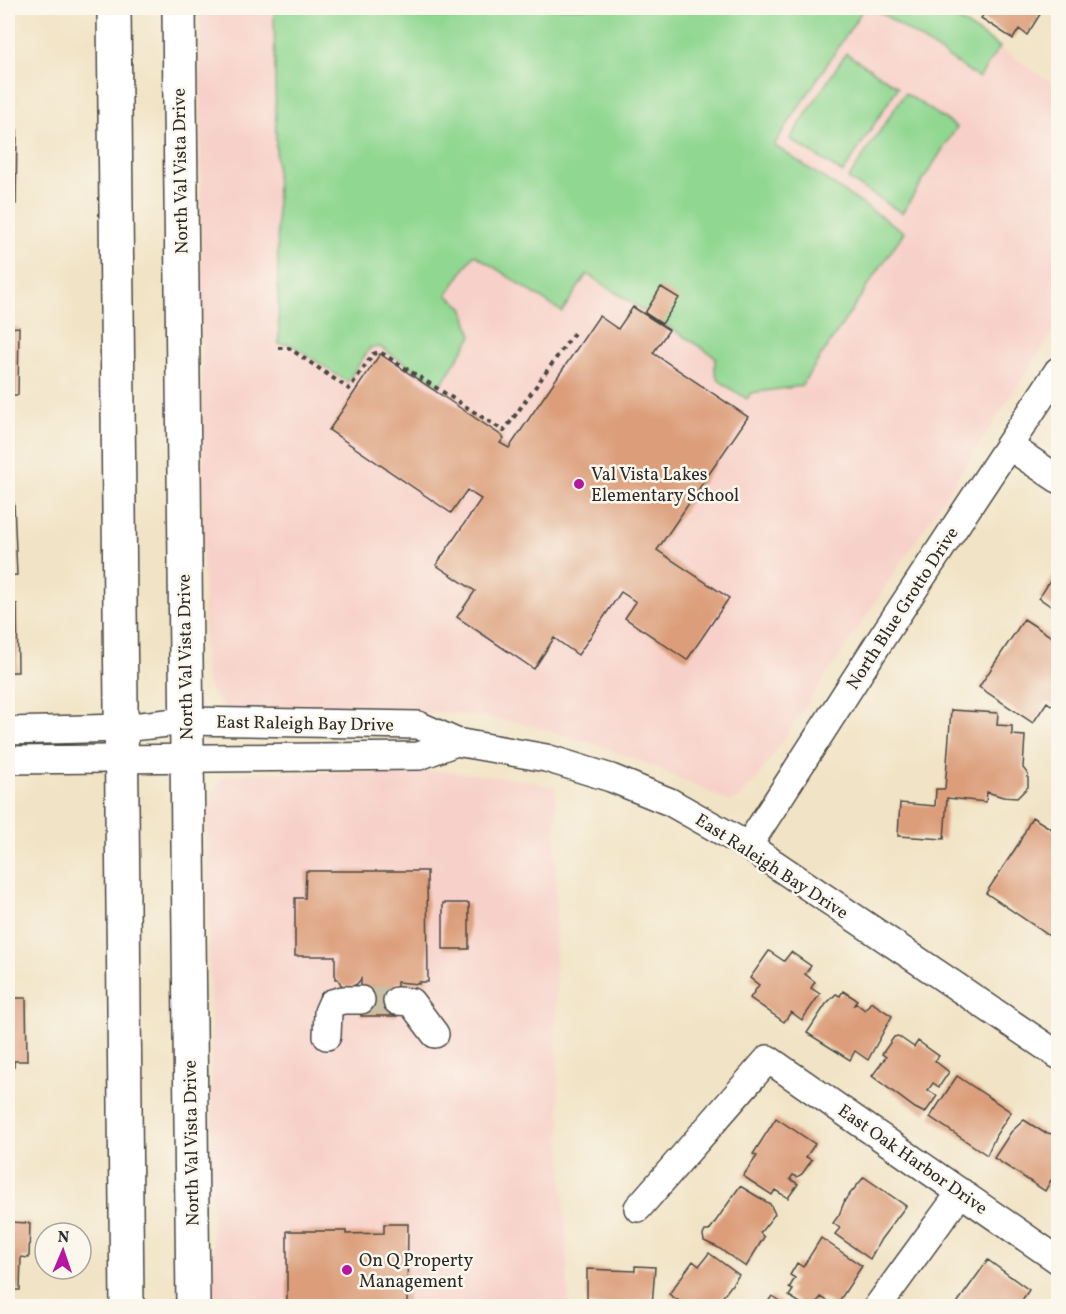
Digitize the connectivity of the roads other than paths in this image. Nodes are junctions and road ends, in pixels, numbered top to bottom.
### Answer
1 (114, 8) edge
2 (179, 8) edge
3 (1059, 371) edge
4 (1049, 405) edge
5 (1009, 446) junction
6 (1059, 479) edge
7 (186, 721) junction
8 (8, 731) edge
9 (456, 742) junction
10 (122, 743) junction
11 (186, 757) junction
12 (8, 760) edge
13 (748, 846) junction
14 (361, 1000) tunnel mouth
15 (397, 1001) tunnel mouth
16 (435, 1034) dead end
17 (327, 1036) dead end
18 (1059, 1055) edge
19 (961, 1192) junction
20 (638, 1208) dead end
21 (1059, 1260) edge
22 (128, 1306) edge
23 (193, 1306) edge
24 (878, 1306) edge

1 - 10 main road
2 - 7 main road, North Val Vista Drive
3 - 4 street, North Blue Grotto Drive
4 - 5 street, North Blue Grotto Drive
5 - 6 street
5 - 13 street, North Blue Grotto Drive
7 - 9 street, East Raleigh Bay Drive
7 - 10 street, East Raleigh Bay Drive
7 - 11 main road, North Val Vista Drive
8 - 10 street, East Raleigh Bay Drive
9 - 11 street, East Raleigh Bay Drive
9 - 13 street, East Raleigh Bay Drive
10 - 11 street, East Raleigh Bay Drive
10 - 12 street, East Raleigh Bay Drive
10 - 22 main road
11 - 23 main road, North Val Vista Drive
13 - 18 street, East Raleigh Bay Drive
14 - 17 street
15 - 16 street
19 - 20 street, East Oak Harbor Drive
19 - 21 street, East Oak Harbor Drive
19 - 24 street

